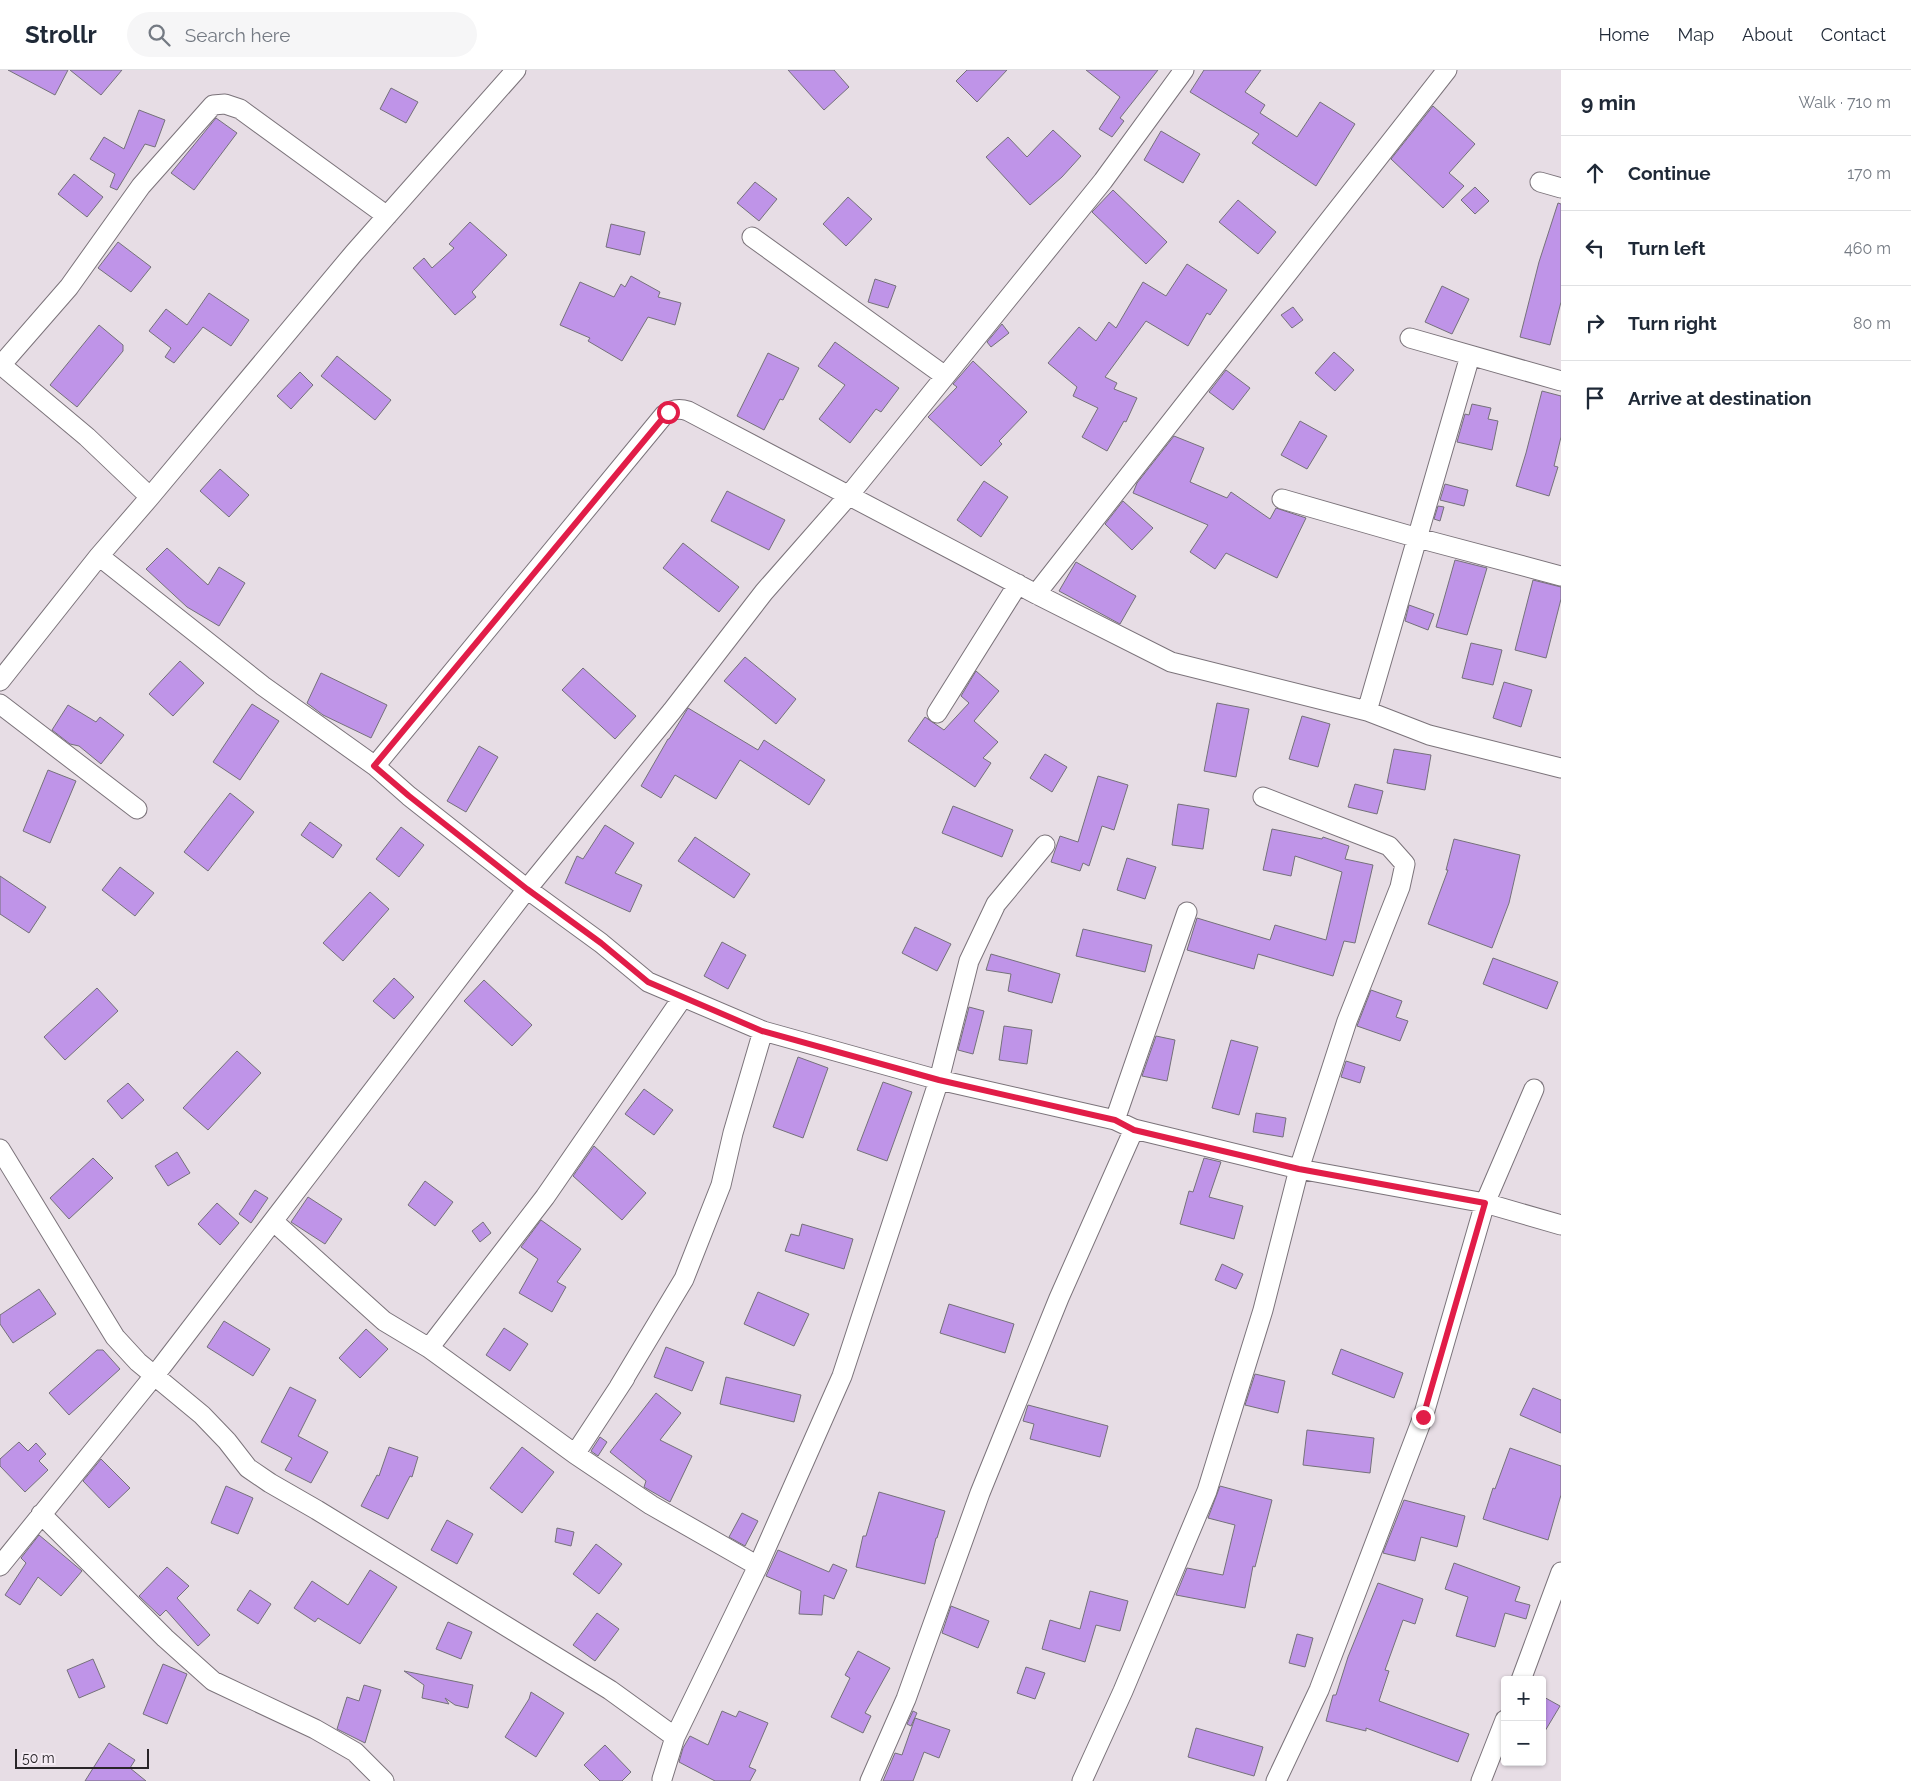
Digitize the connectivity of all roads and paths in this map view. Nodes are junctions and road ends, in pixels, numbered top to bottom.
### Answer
1 (516, 70) edge
2 (1184, 70) edge
3 (1447, 70) edge
4 (1540, 182) dead end
5 (1561, 188) edge
6 (387, 216) junction
7 (752, 237) dead end
8 (1410, 338) dead end
9 (1470, 356) junction
10 (0, 364) edge
11 (945, 376) junction
12 (1561, 380) edge
13 (850, 494) junction
14 (150, 497) junction
15 (1282, 499) dead end
16 (1418, 538) junction
17 (99, 556) junction
18 (1561, 576) edge
19 (1018, 584) junction
20 (1036, 594) junction
21 (0, 681) edge
22 (0, 704) edge
23 (1367, 711) junction
24 (938, 713) dead end
25 (374, 766) junction
26 (1561, 768) edge
27 (1263, 797) dead end
28 (137, 810) dead end
29 (1045, 845) dead end
30 (527, 889) junction
31 (1187, 912) dead end
32 (682, 997) junction
33 (762, 1031) junction
34 (939, 1080) junction
35 (1534, 1089) dead end
36 (1115, 1120) junction
37 (1134, 1130) junction
38 (0, 1149) edge
39 (1299, 1169) junction
40 (1485, 1203) junction
41 (273, 1221) junction
42 (1561, 1225) edge
43 (663, 1320) dead end
44 (429, 1348) junction
45 (153, 1375) junction
46 (619, 1387) junction
47 (575, 1454) junction
48 (41, 1514) junction
49 (0, 1566) edge
50 (758, 1566) junction
51 (1561, 1572) edge
52 (1522, 1676) edge
53 (1505, 1721) edge
54 (675, 1737) junction
55 (661, 1780) edge
56 (384, 1781) edge
57 (870, 1781) edge
58 (1082, 1781) edge
59 (1276, 1781) edge
60 (1481, 1781) edge

1 - 6 street
2 - 11 street
3 - 20 street
4 - 5 street
6 - 10 street
6 - 14 street
7 - 11 street
8 - 9 street
9 - 12 street
9 - 16 street
10 - 14 street
11 - 13 street
13 - 19 street
13 - 25 street
13 - 30 street
14 - 17 street
15 - 16 street
16 - 18 street
16 - 23 street
17 - 21 street
17 - 25 street
19 - 20 street
19 - 24 street
20 - 23 street
22 - 28 street
23 - 26 street
25 - 30 street
27 - 39 street
29 - 34 street
30 - 32 street
30 - 41 street
31 - 36 street
32 - 33 street
32 - 44 street
33 - 34 street
33 - 46 street
34 - 36 street
34 - 50 street
35 - 40 street
36 - 37 street
37 - 39 street
37 - 57 street
38 - 45 street
39 - 40 street
39 - 58 street
40 - 42 street
40 - 59 street
41 - 44 street
41 - 45 street
43 - 46 street
44 - 47 street
45 - 48 street
45 - 54 street
46 - 47 street
47 - 50 street
48 - 49 street
48 - 56 street
50 - 54 street
51 - 52 street
53 - 60 street
54 - 55 street

